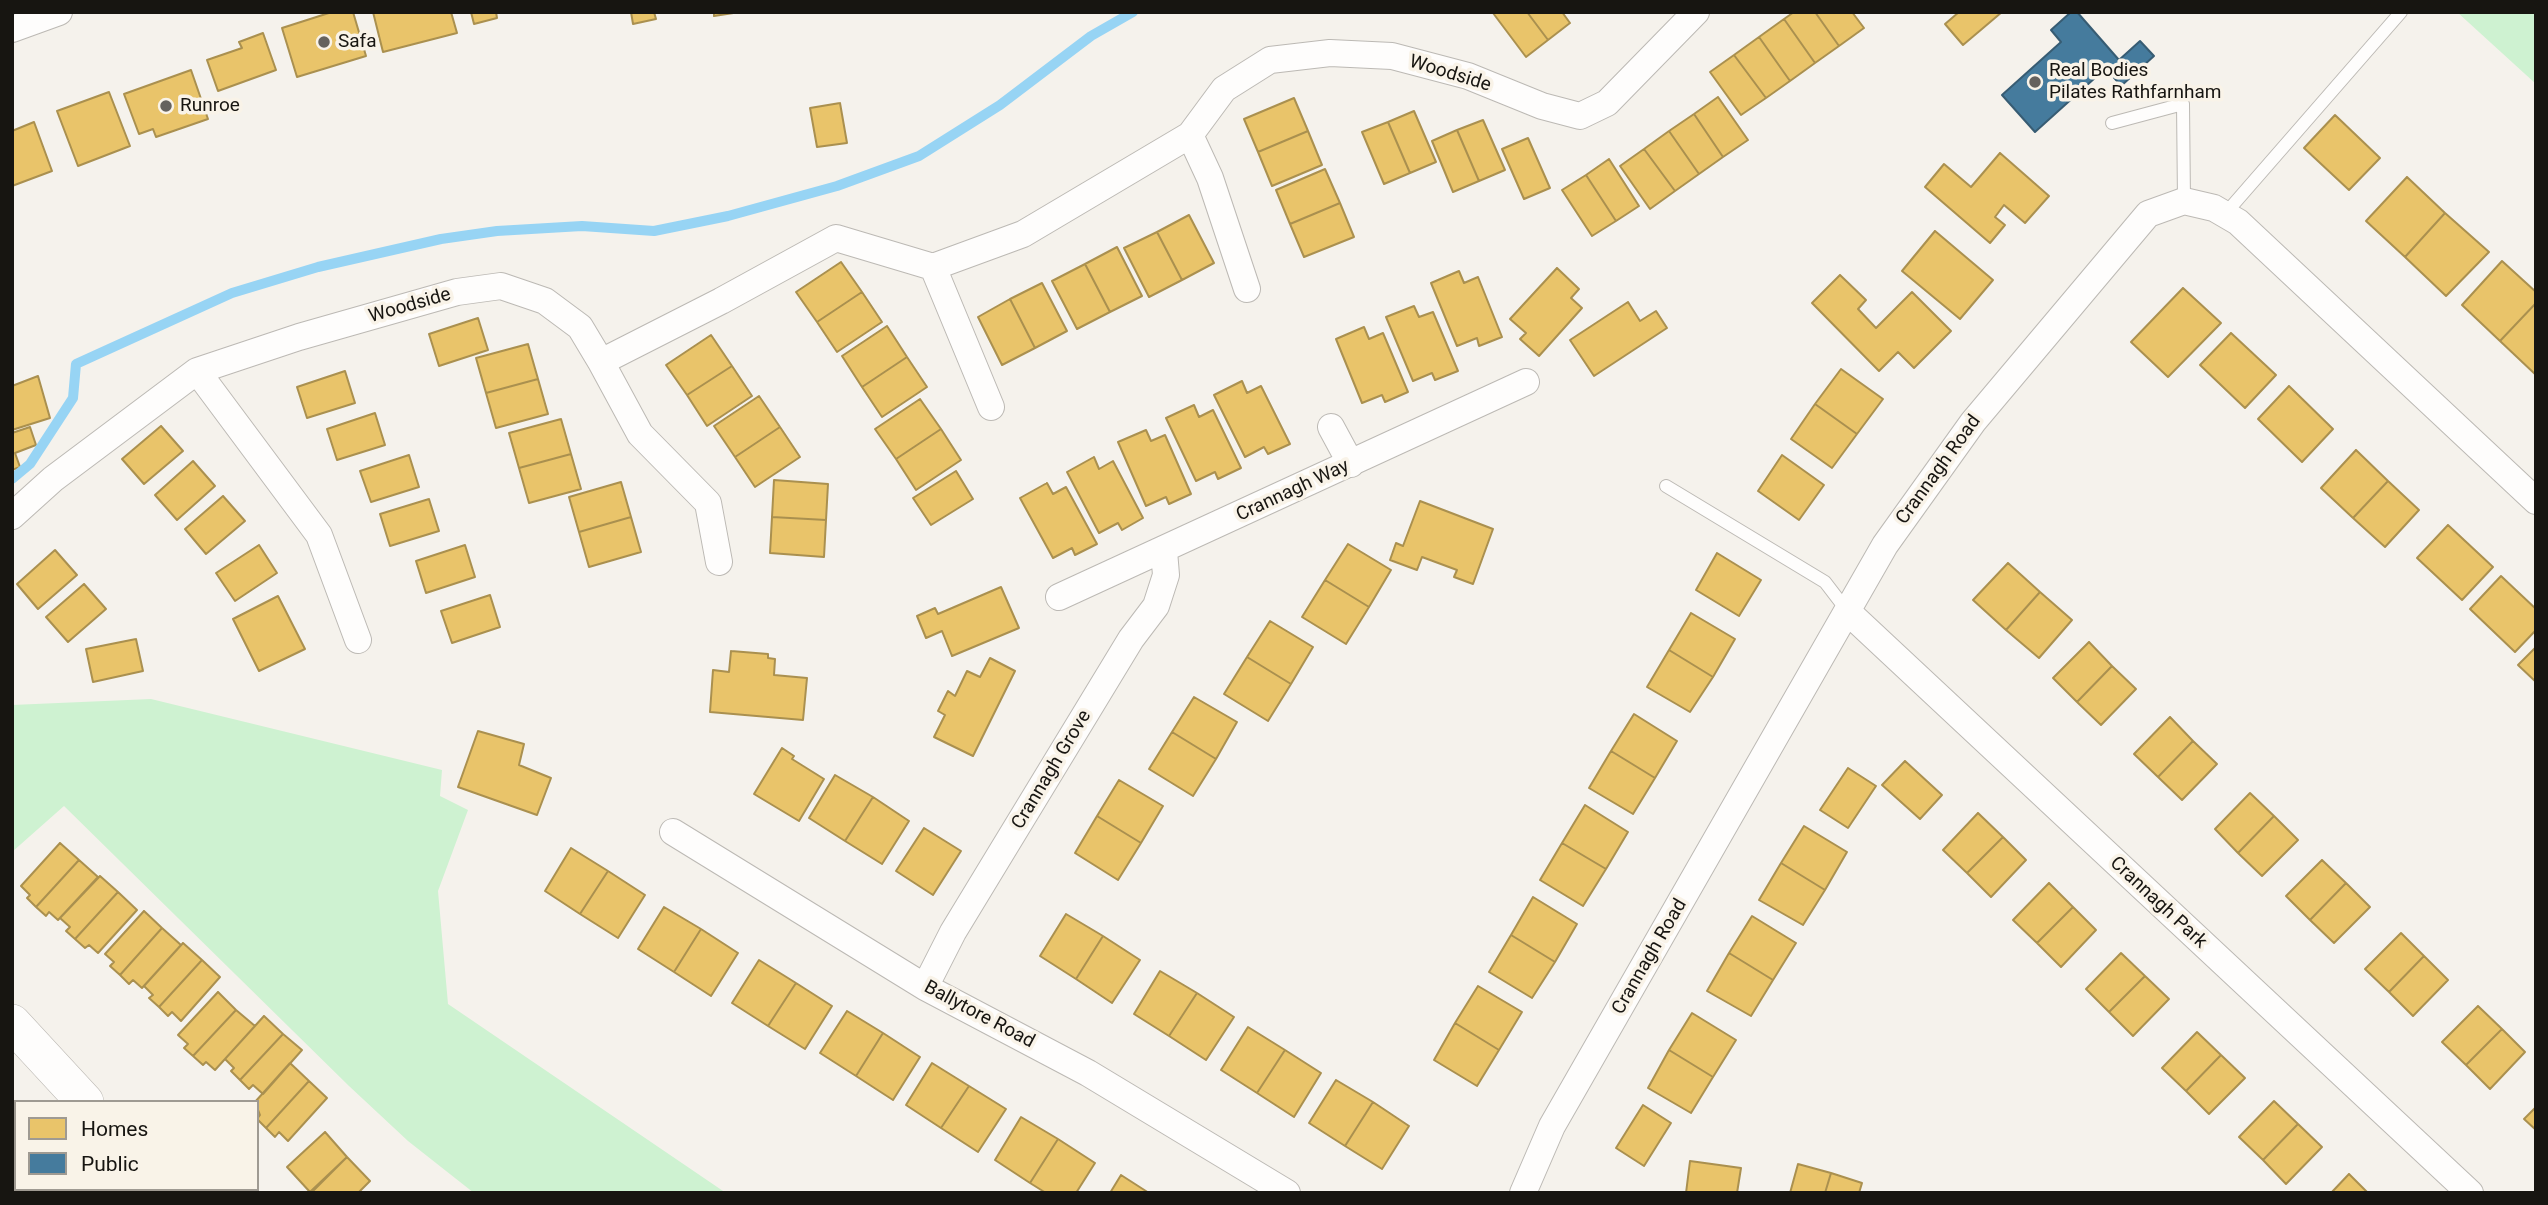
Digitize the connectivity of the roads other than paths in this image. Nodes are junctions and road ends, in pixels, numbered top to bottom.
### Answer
1 (59, 12) edge
2 (1696, 12) edge
3 (2401, 12) edge
4 (12, 29) edge
5 (2112, 123) dead end
6 (1190, 135) junction
7 (2183, 201) junction
8 (2225, 214) junction
9 (933, 267) junction
10 (1247, 289) dead end
11 (601, 362) junction
12 (197, 371) junction
13 (1526, 382) dead end
14 (991, 407) dead end
15 (1331, 427) dead end
16 (1351, 464) junction
17 (1666, 486) dead end
18 (2536, 501) edge
19 (12, 516) edge
20 (1164, 551) junction
21 (719, 562) dead end
22 (1059, 597) dead end
23 (1848, 612) junction
24 (358, 640) dead end
25 (673, 832) dead end
26 (925, 987) junction
27 (12, 1023) edge
28 (83, 1100) edge
29 (1287, 1193) edge
30 (1523, 1193) edge
31 (2470, 1193) edge

1 - 4 street
2 - 6 street, Woodside
3 - 8 lane
5 - 7 lane
6 - 9 street, Woodside
6 - 10 street
7 - 8 street
7 - 23 street, Crannagh Road
8 - 18 street
9 - 11 street
9 - 14 street
11 - 12 street, Woodside
11 - 21 street, Woodside
12 - 19 street, Woodside
12 - 24 street
13 - 16 street, Crannagh Way
15 - 16 street
16 - 20 street, Crannagh Way
17 - 23 lane
20 - 22 street, Crannagh Way
20 - 26 street, Crannagh Grove
23 - 30 street, Crannagh Road
23 - 31 street, Crannagh Park
25 - 26 street, Ballytore Road
26 - 29 street, Ballytore Road
27 - 28 main road

